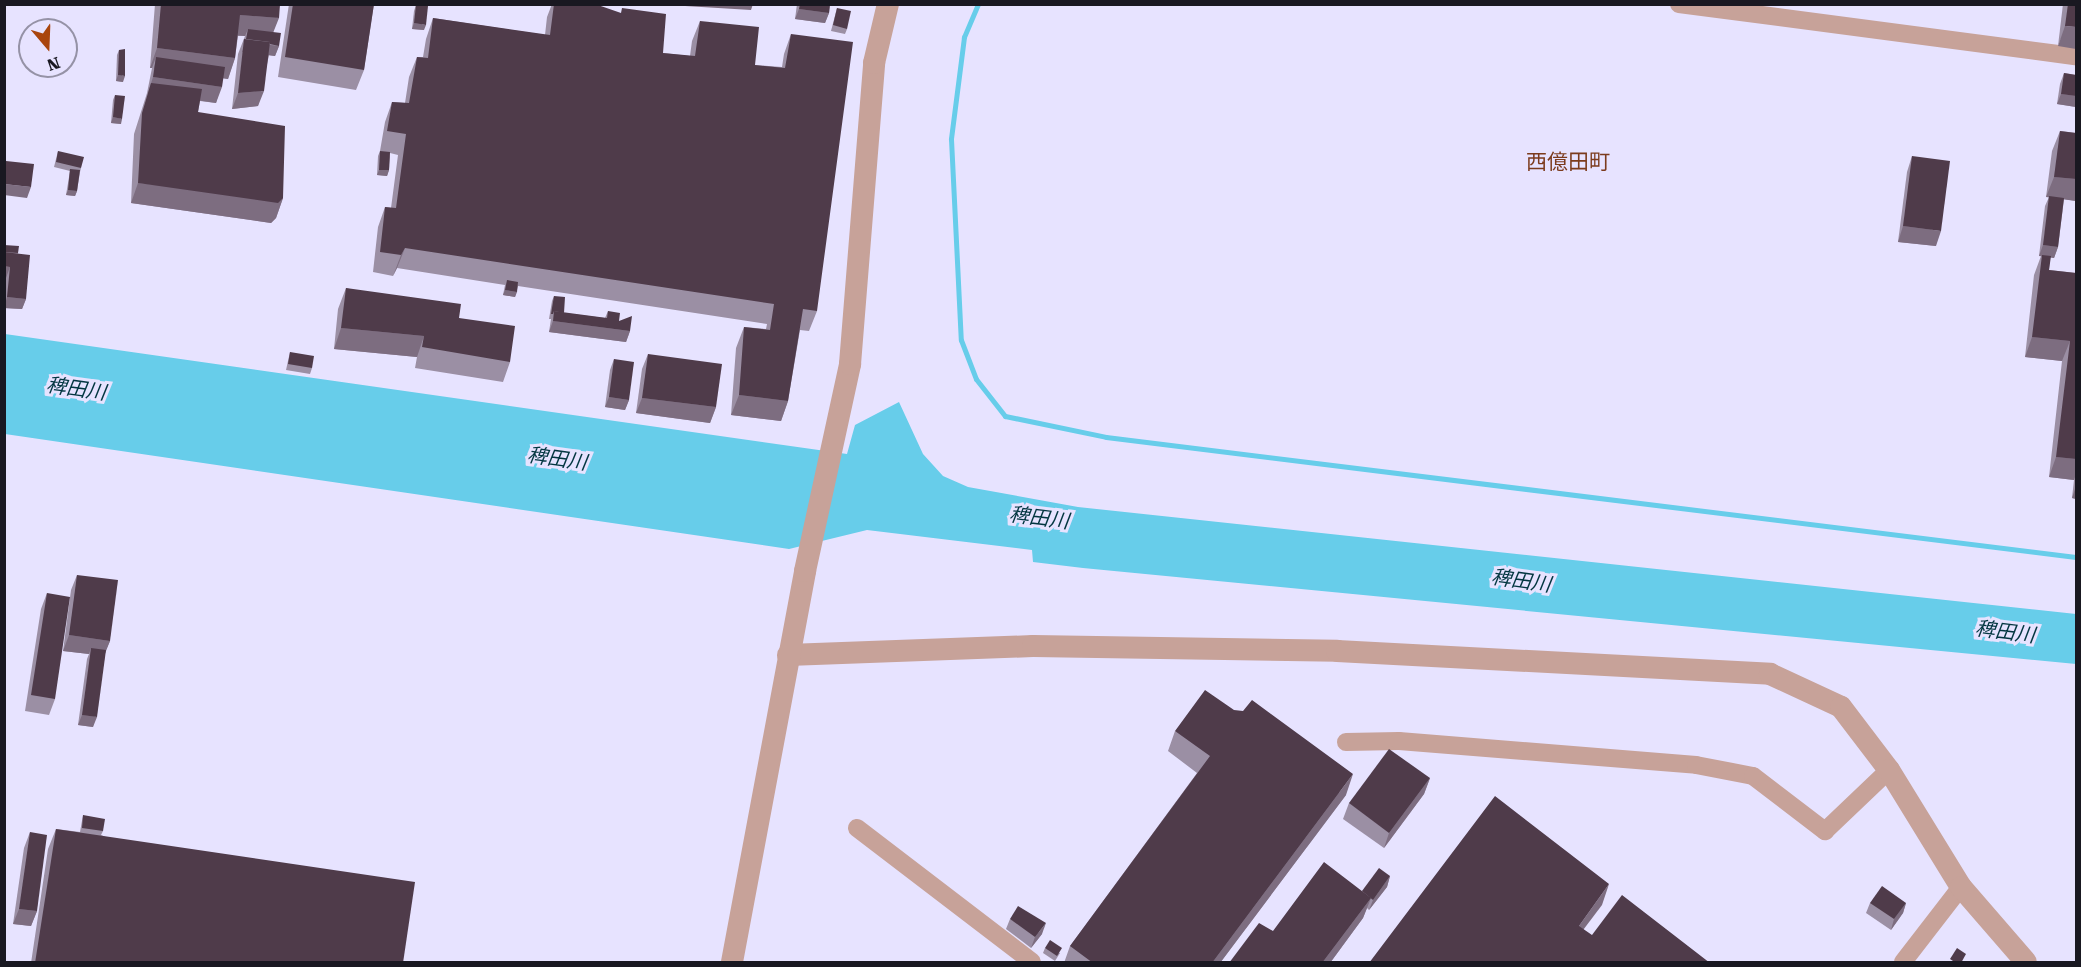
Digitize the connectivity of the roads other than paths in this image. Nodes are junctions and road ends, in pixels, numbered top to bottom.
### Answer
1 (888, 4) edge
2 (1679, 4) edge
3 (2076, 56) edge
4 (788, 655) junction
5 (1773, 661) dead end
6 (1749, 672) junction
7 (1346, 742) dead end
8 (1889, 770) junction
9 (857, 828) dead end
10 (1961, 887) junction
11 (732, 963) edge
12 (1032, 963) edge
13 (1903, 963) edge
14 (2026, 963) edge

1 - 4 street
2 - 3 street
4 - 6 street
4 - 11 street
5 - 6 street
6 - 8 street
7 - 8 street
8 - 10 street
9 - 12 street
10 - 13 street
10 - 14 street

